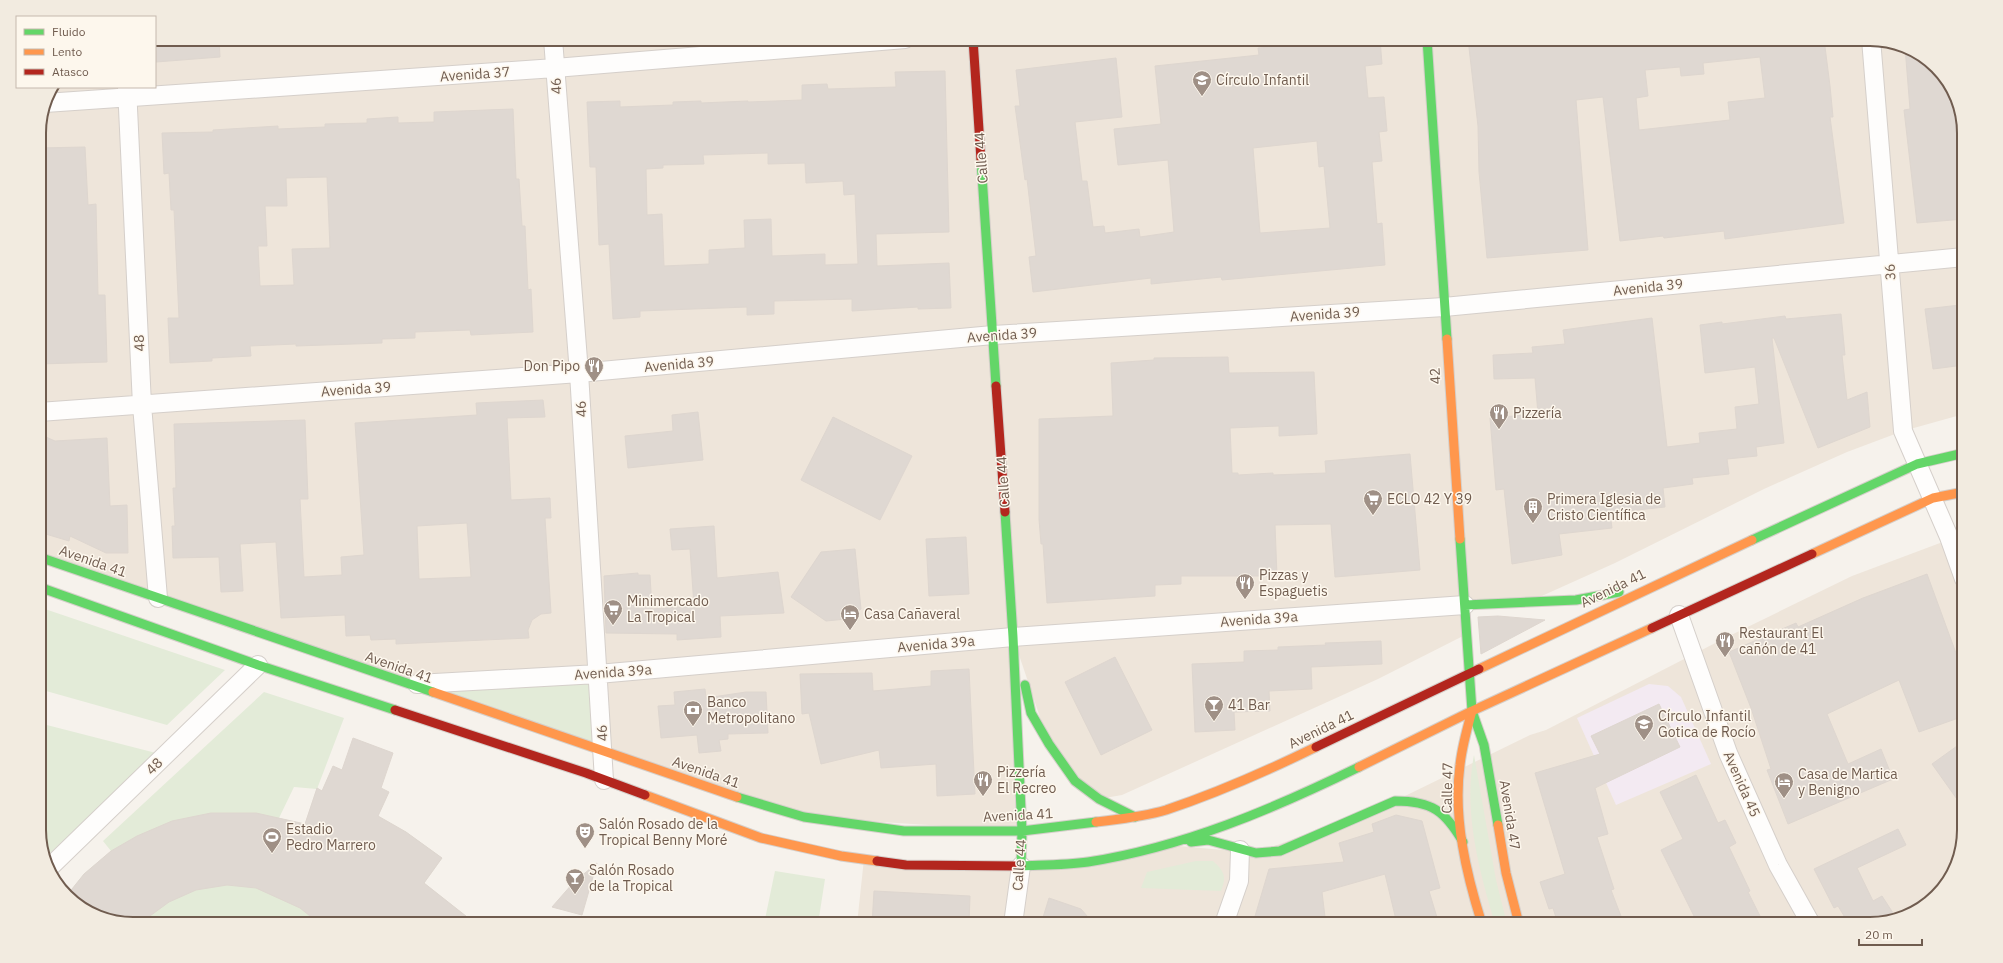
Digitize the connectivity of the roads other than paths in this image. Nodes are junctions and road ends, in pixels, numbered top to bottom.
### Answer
1 (553, 46) edge
2 (821, 46) edge
3 (973, 46) edge
4 (1427, 46) edge
5 (1872, 46) edge
6 (555, 68) junction
7 (127, 93) edge
8 (52, 102) edge
9 (1957, 258) edge
10 (1890, 264) junction
11 (1444, 307) junction
12 (993, 335) junction
13 (579, 373) junction
14 (142, 405) junction
15 (46, 412) edge
16 (1957, 455) edge
17 (1917, 464) junction
18 (1957, 493) edge
19 (1932, 498) junction
20 (46, 559) edge
21 (1957, 559) edge
22 (1655, 584) junction
23 (46, 589) edge
24 (158, 598) junction
25 (1465, 605) junction
26 (1679, 615) junction
27 (1014, 637) junction
28 (258, 665) junction
29 (1468, 673) junction
30 (598, 674) junction
31 (408, 685) junction
32 (1472, 711) junction
33 (603, 750) junction
34 (604, 780) junction
35 (1135, 817) junction
36 (1022, 831) junction
37 (1463, 842) junction
38 (1168, 845) junction
39 (1240, 850) junction
40 (53, 864) edge
41 (1021, 866) junction
42 (1014, 917) edge
43 (1226, 917) edge
44 (1480, 917) edge
45 (1517, 917) edge
46 (1807, 917) edge

1 - 6 street, 46
2 - 6 street, Avenida 37
3 - 12 main road, Calle 44
4 - 11 main road, 42
5 - 10 street, 36
6 - 7 street, Avenida 37
6 - 13 street, 46
7 - 8 street, Avenida 37
7 - 14 street, 48
9 - 10 street, Avenida 39
10 - 11 street, Avenida 39
10 - 17 street, 36
11 - 12 street, Avenida 39
11 - 25 main road, 42
12 - 13 street, Avenida 39
12 - 27 main road, Calle 44
13 - 14 street, Avenida 39
13 - 30 street, 46
14 - 15 street, Avenida 39
14 - 24 street, 48
16 - 17 main road, Avenida 41
17 - 19 street, 36
17 - 22 main road, Avenida 41
18 - 19 main road
19 - 21 street, 36
19 - 26 main road
20 - 24 main road, Avenida 41
22 - 25 main road
22 - 29 main road, Avenida 41
23 - 28 main road
24 - 31 main road, Avenida 41
25 - 27 street, Avenida 39a
25 - 29 main road, 42
26 - 32 main road
26 - 46 street, Avenida 45
27 - 30 street, Avenida 39a
27 - 35 main road
27 - 36 main road, Calle 44
28 - 34 main road
28 - 40 street, 48
29 - 32 main road, 42
29 - 35 main road, Avenida 41
30 - 31 street, Avenida 39a
30 - 33 street, 46
31 - 33 main road, Avenida 41
32 - 37 main road, Calle 47
32 - 38 main road
32 - 45 main road, Avenida 47
33 - 34 street, 46
33 - 36 main road, Avenida 41
34 - 41 main road
35 - 36 main road, Avenida 41
36 - 41 main road, Calle 44
37 - 39 main road
37 - 44 main road
38 - 39 main road
38 - 41 main road
39 - 43 street
41 - 42 street, Calle 44

